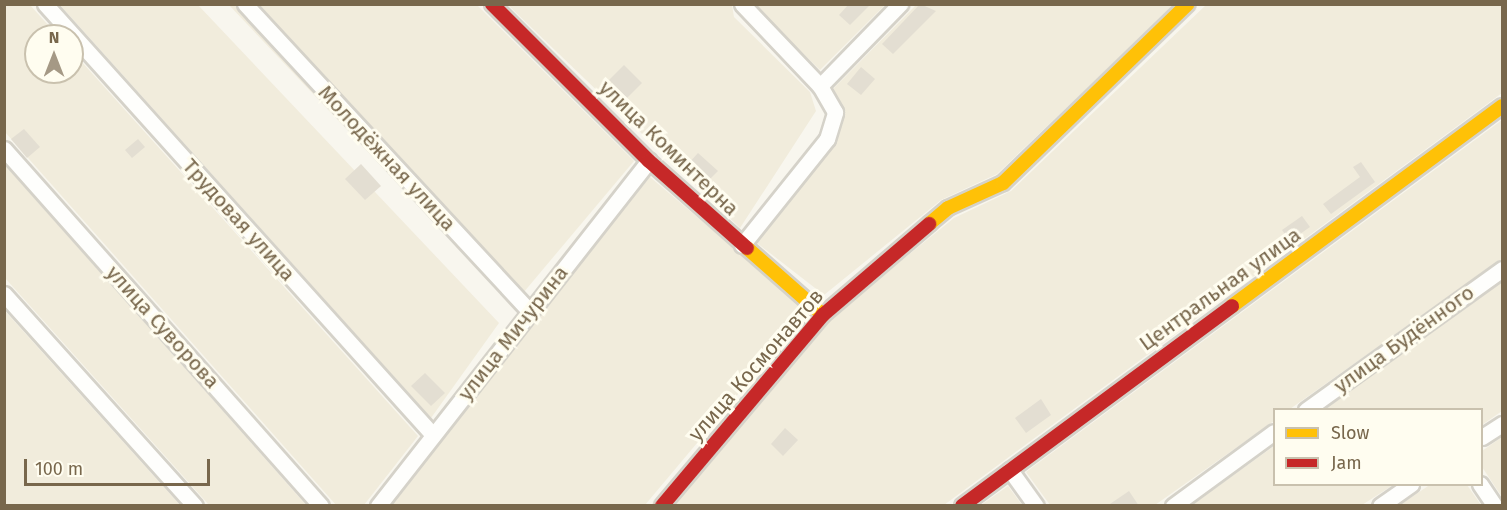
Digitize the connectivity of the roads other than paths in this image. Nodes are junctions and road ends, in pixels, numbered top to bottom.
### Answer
1 (45, 4) edge
2 (245, 4) edge
3 (492, 4) edge
4 (742, 4) edge
5 (900, 4) edge
6 (1188, 4) edge
7 (820, 86) junction
8 (1503, 106) edge
9 (4, 149) edge
10 (649, 161) junction
11 (742, 245) junction
12 (1503, 269) edge
13 (4, 294) edge
14 (530, 312) junction
15 (823, 315) junction
16 (1309, 408) edge
17 (1503, 424) edge
18 (1273, 433) edge
19 (433, 435) junction
20 (1483, 436) edge
21 (1010, 470) junction
22 (1408, 486) edge
23 (1481, 486) edge
24 (195, 506) edge
25 (321, 506) edge
26 (378, 506) edge
27 (662, 506) edge
28 (962, 506) edge
29 (1036, 506) edge
30 (1173, 506) edge
31 (1380, 506) edge
32 (1495, 506) edge

1 - 19 street, Трудовая улица
2 - 14 street, Молодёжная улица
3 - 10 street, улица Коминтерна
4 - 7 street
5 - 7 street
6 - 15 street, улица Космонавтов
7 - 11 street
8 - 21 street, Центральная улица
9 - 25 street, улица Суворова
10 - 11 street, улица Коминтерна
10 - 14 street, улица Мичурина
11 - 15 street, улица Коминтерна
12 - 16 street, улица Будённого
13 - 24 street
14 - 19 street, улица Мичурина
15 - 27 street, улица Космонавтов
17 - 20 street
18 - 30 street
19 - 26 street, улица Мичурина
21 - 28 street, Центральная улица
21 - 29 street
22 - 31 street
23 - 32 street

